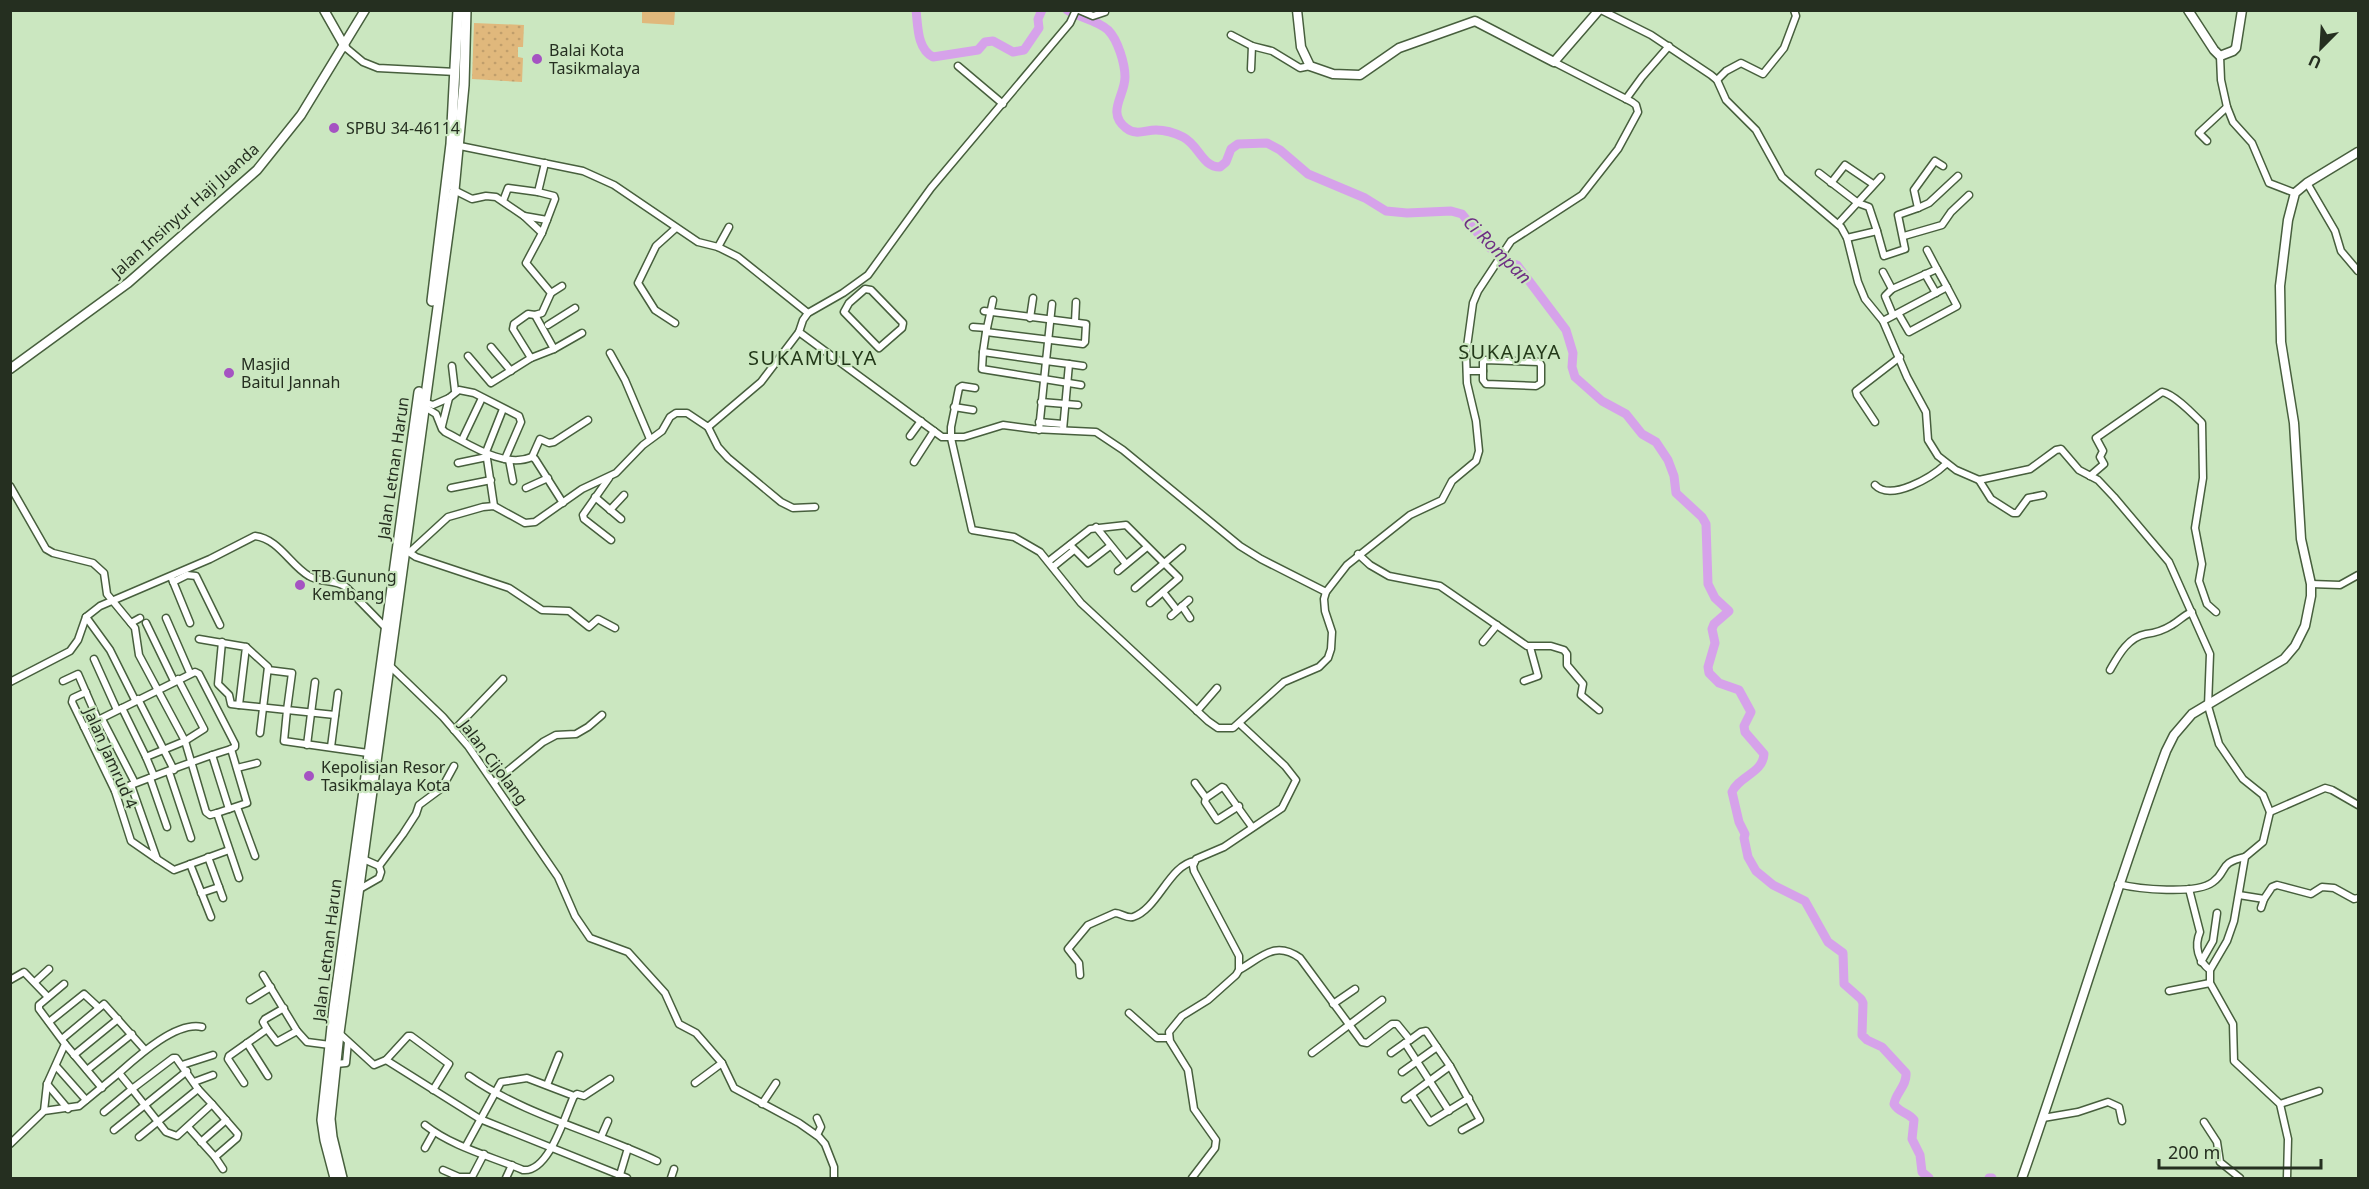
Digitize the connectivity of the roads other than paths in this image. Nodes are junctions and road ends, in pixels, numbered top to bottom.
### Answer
1 (324, 10) edge
2 (365, 10) edge
3 (1297, 10) edge
4 (1600, 10) edge
5 (1794, 10) edge
6 (2188, 10) edge
7 (2242, 10) edge
8 (1076, 12) edge
9 (1105, 12) dead end
10 (462, 15) edge
11 (1231, 35) dead end
12 (1252, 46) junction
13 (1669, 46) junction
14 (345, 47) junction
15 (2220, 56) junction
16 (1554, 62) junction
17 (958, 66) dead end
18 (1310, 66) junction
19 (1251, 69) dead end
20 (456, 72) junction
21 (1717, 80) junction
22 (1626, 99) junction
23 (1003, 104) junction
24 (2227, 107) junction
25 (2207, 141) dead end
26 (455, 145) junction
27 (2358, 152) edge
28 (545, 163) junction
29 (1943, 166) dead end
30 (1819, 173) dead end
31 (1958, 176) dead end
32 (1881, 177) dead end
33 (1831, 183) junction
34 (2307, 183) junction
35 (1873, 184) junction
36 (454, 190) junction
37 (538, 192) junction
38 (2295, 193) junction
39 (1969, 195) dead end
40 (503, 201) junction
41 (1858, 203) junction
42 (1918, 208) junction
43 (524, 216) junction
44 (547, 220) junction
45 (1838, 224) junction
46 (729, 227) dead end
47 (676, 228) junction
48 (1877, 231) junction
49 (542, 233) junction
50 (1904, 236) junction
51 (1847, 238) junction
52 (718, 247) junction
53 (1927, 250) dead end
54 (1937, 269) junction
55 (2358, 271) edge
56 (1883, 272) dead end
57 (1925, 274) junction
58 (562, 286) dead end
59 (1947, 287) junction
60 (1892, 290) junction
61 (551, 293) junction
62 (843, 293) junction
63 (1936, 293) junction
64 (1033, 298) dead end
65 (993, 300) dead end
66 (1076, 302) dead end
67 (849, 303) junction
68 (1052, 304) dead end
69 (574, 308) dead end
70 (987, 312) junction
71 (808, 313) junction
72 (539, 314) junction
73 (1895, 314) junction
74 (1030, 318) junction
75 (1051, 320) junction
76 (432, 321) junction
77 (1883, 321) junction
78 (1075, 322) junction
79 (675, 323) dead end
80 (545, 327) junction
81 (973, 327) dead end
82 (986, 330) junction
83 (799, 332) junction
84 (582, 333) dead end
85 (1049, 340) junction
86 (492, 347) dead end
87 (554, 349) junction
88 (983, 352) junction
89 (610, 353) dead end
90 (468, 356) dead end
91 (1900, 357) junction
92 (531, 358) junction
93 (1046, 361) junction
94 (1069, 364) junction
95 (452, 366) dead end
96 (1083, 366) dead end
97 (10, 369) edge
98 (1467, 370) junction
99 (511, 371) junction
100 (1483, 371) junction
101 (1044, 381) junction
102 (1068, 384) junction
103 (1081, 385) dead end
104 (975, 388) dead end
105 (455, 391) junction
106 (449, 398) junction
107 (482, 398) junction
108 (1041, 402) junction
109 (424, 404) junction
110 (1066, 404) junction
111 (1078, 405) dead end
112 (954, 407) junction
113 (503, 409) junction
114 (973, 410) dead end
115 (588, 420) dead end
116 (921, 421) junction
117 (1875, 422) dead end
118 (1039, 426) junction
119 (708, 427) junction
120 (1063, 427) junction
121 (442, 429) junction
122 (934, 431) junction
123 (910, 436) dead end
124 (951, 438) junction
125 (650, 439) junction
126 (462, 440) junction
127 (485, 453) junction
128 (532, 457) junction
129 (507, 459) junction
130 (914, 462) dead end
131 (458, 463) dead end
132 (1946, 464) junction
133 (2090, 476) junction
134 (609, 477) junction
135 (548, 478) junction
136 (491, 480) junction
137 (1979, 480) junction
138 (513, 481) dead end
139 (1875, 485) dead end
140 (10, 486) edge
141 (451, 488) dead end
142 (526, 488) dead end
143 (624, 495) dead end
144 (2043, 495) dead end
145 (595, 497) junction
146 (563, 503) junction
147 (494, 506) junction
148 (814, 507) dead end
149 (610, 510) junction
150 (621, 519) dead end
151 (1096, 527) junction
152 (611, 540) dead end
153 (1110, 546) junction
154 (1072, 547) junction
155 (1147, 547) junction
156 (1182, 548) dead end
157 (406, 552) junction
158 (1358, 554) junction
159 (1164, 561) junction
160 (1051, 564) junction
161 (1126, 564) junction
162 (1118, 572) dead end
163 (171, 574) junction
164 (2358, 575) edge
165 (173, 582) junction
166 (2311, 584) junction
167 (1135, 588) dead end
168 (1163, 592) junction
169 (1326, 592) junction
170 (393, 599) junction
171 (111, 600) junction
172 (1190, 600) dead end
173 (1150, 603) dead end
174 (1180, 608) junction
175 (2192, 612) junction
176 (2216, 612) dead end
177 (1171, 616) dead end
178 (86, 617) junction
179 (140, 618) dead end
180 (166, 618) dead end
181 (1190, 618) dead end
182 (131, 623) junction
183 (147, 623) dead end
184 (190, 623) dead end
185 (220, 625) dead end
186 (1497, 625) junction
187 (385, 627) junction
188 (615, 628) dead end
189 (200, 639) dead end
190 (222, 642) junction
191 (1483, 642) dead end
192 (1530, 646) junction
193 (246, 647) junction
194 (94, 659) dead end
195 (388, 664) junction
196 (268, 670) junction
197 (2110, 670) dead end
198 (190, 673) junction
199 (503, 679) dead end
200 (176, 680) junction
201 (63, 681) dead end
202 (1524, 681) dead end
203 (10, 682) edge
204 (315, 682) dead end
205 (1217, 688) dead end
206 (158, 690) junction
207 (87, 692) junction
208 (338, 693) dead end
209 (137, 700) junction
210 (238, 705) junction
211 (2208, 706) junction
212 (263, 708) junction
213 (120, 709) junction
214 (93, 710) junction
215 (287, 710) junction
216 (1599, 710) dead end
217 (1197, 711) junction
218 (311, 713) junction
219 (602, 714) dead end
220 (335, 715) junction
221 (79, 717) junction
222 (100, 719) junction
223 (1240, 724) junction
224 (376, 726) junction
225 (84, 727) junction
226 (454, 730) junction
227 (260, 733) dead end
228 (185, 741) junction
229 (307, 745) junction
230 (330, 747) junction
231 (164, 749) junction
232 (231, 749) junction
233 (368, 753) junction
234 (212, 755) junction
235 (146, 757) junction
236 (190, 761) junction
237 (257, 763) dead end
238 (454, 766) dead end
239 (237, 768) junction
240 (171, 771) junction
241 (152, 777) junction
242 (494, 782) junction
243 (1195, 783) dead end
244 (133, 784) junction
245 (114, 791) junction
246 (1206, 798) junction
247 (2358, 805) edge
248 (1239, 806) junction
249 (237, 807) junction
250 (229, 809) junction
251 (2270, 812) junction
252 (217, 813) junction
253 (167, 827) dead end
254 (1252, 827) junction
255 (192, 838) dead end
256 (229, 850) junction
257 (255, 856) dead end
258 (208, 857) junction
259 (2245, 857) junction
260 (362, 858) junction
261 (157, 859) junction
262 (1195, 861) junction
263 (190, 864) junction
264 (379, 866) junction
265 (239, 878) dead end
266 (2124, 885) junction
267 (219, 887) junction
268 (2188, 889) junction
269 (201, 893) junction
270 (354, 894) junction
271 (2239, 896) junction
272 (223, 898) dead end
273 (2358, 898) edge
274 (2264, 899) junction
275 (2261, 908) dead end
276 (2217, 913) dead end
277 (211, 917) dead end
278 (2201, 962) junction
279 (49, 969) dead end
280 (1239, 970) junction
281 (2210, 970) junction
282 (263, 975) dead end
283 (1080, 975) dead end
284 (10, 980) edge
285 (35, 982) junction
286 (2210, 983) junction
287 (64, 984) dead end
288 (271, 987) junction
289 (1355, 989) dead end
290 (2169, 992) dead end
291 (48, 997) junction
292 (250, 1000) dead end
293 (1382, 1000) dead end
294 (1334, 1004) junction
295 (98, 1007) junction
296 (284, 1008) junction
297 (1129, 1013) dead end
298 (118, 1019) junction
299 (49, 1022) junction
300 (1349, 1024) junction
301 (202, 1027) dead end
302 (267, 1029) junction
303 (297, 1031) junction
304 (335, 1032) junction
305 (132, 1034) junction
306 (1169, 1038) junction
307 (63, 1041) junction
308 (1407, 1041) junction
309 (348, 1042) junction
310 (247, 1043) junction
311 (330, 1045) junction
312 (1437, 1047) junction
313 (145, 1050) junction
314 (1312, 1053) dead end
315 (1391, 1053) dead end
316 (74, 1055) junction
317 (213, 1055) dead end
318 (559, 1055) dead end
319 (386, 1060) junction
320 (722, 1063) junction
321 (1418, 1063) junction
322 (336, 1064) junction
323 (182, 1065) junction
324 (56, 1066) junction
325 (1450, 1066) junction
326 (87, 1070) junction
327 (187, 1071) junction
328 (1402, 1072) dead end
329 (119, 1073) junction
330 (213, 1075) dead end
331 (267, 1076) dead end
332 (469, 1076) dead end
333 (610, 1079) dead end
334 (1432, 1080) junction
335 (194, 1082) junction
336 (244, 1083) dead end
337 (695, 1083) dead end
338 (776, 1083) dead end
339 (46, 1084) junction
340 (547, 1085) junction
341 (102, 1088) junction
342 (132, 1089) junction
343 (198, 1089) junction
344 (433, 1090) junction
345 (2319, 1090) dead end
346 (494, 1094) junction
347 (1412, 1095) junction
348 (574, 1096) junction
349 (1469, 1098) junction
350 (1405, 1099) dead end
351 (86, 1100) junction
352 (145, 1104) junction
353 (212, 1104) junction
354 (762, 1104) junction
355 (2280, 1104) junction
356 (68, 1110) junction
357 (1450, 1110) junction
358 (45, 1112) junction
359 (104, 1112) dead end
360 (817, 1118) dead end
361 (2043, 1118) junction
362 (480, 1119) junction
363 (158, 1120) junction
364 (226, 1120) junction
365 (562, 1121) junction
366 (608, 1121) dead end
367 (2122, 1121) dead end
368 (2204, 1122) dead end
369 (425, 1125) dead end
370 (188, 1127) junction
371 (114, 1130) dead end
372 (1462, 1130) dead end
373 (434, 1132) junction
374 (817, 1135) junction
375 (139, 1137) dead end
376 (601, 1137) junction
377 (201, 1142) junction
378 (10, 1144) edge
379 (466, 1146) junction
380 (425, 1148) dead end
381 (628, 1148) junction
382 (551, 1149) junction
383 (484, 1154) junction
384 (215, 1157) junction
385 (657, 1161) dead end
386 (512, 1165) junction
387 (223, 1169) dead end
388 (674, 1169) dead end
389 (443, 1170) dead end
390 (620, 1177) edge
391 (2287, 1178) edge
392 (335, 1179) edge
393 (342, 1179) edge
394 (506, 1179) edge
395 (627, 1179) edge
396 (671, 1179) edge
397 (834, 1179) edge
398 (1191, 1179) edge
399 (2022, 1179) edge
400 (2240, 1179) edge

1 - 14 street
2 - 14 street, Jalan Insinyur Haji Juanda
3 - 18 street
4 - 13 street
4 - 16 street
5 - 21 street
6 - 15 street
7 - 15 street
8 - 9 street
8 - 23 street
10 - 20 main road, Jalan Letnan Harun
10 - 26 main road, Jalan Letnan Harun
11 - 12 street
12 - 18 street
12 - 19 street
13 - 21 street
13 - 22 street
14 - 20 street
14 - 97 street, Jalan Insinyur Haji Juanda
15 - 24 street
16 - 18 street
16 - 22 street
17 - 23 street
20 - 26 main road, Jalan Letnan Harun
21 - 45 street
22 - 98 street
23 - 62 street
24 - 25 street
24 - 38 street
26 - 28 street
26 - 36 main road
26 - 76 main road, Jalan Letnan Harun
27 - 34 street
28 - 37 street
28 - 47 street
29 - 42 street
30 - 33 street
31 - 42 street
32 - 35 street
33 - 35 street
33 - 41 street
34 - 38 street
34 - 55 street
35 - 41 street
36 - 40 street
36 - 76 main road
37 - 40 street
37 - 44 street
38 - 166 street
39 - 50 street
40 - 43 street
41 - 45 street
41 - 48 street
42 - 50 street
43 - 44 street
43 - 49 street
44 - 49 street
45 - 51 street
46 - 52 street
47 - 52 street
47 - 79 street
48 - 50 street
48 - 51 street
49 - 61 street
51 - 77 street
52 - 71 street
53 - 54 street
54 - 57 street
54 - 59 street
56 - 60 street
57 - 60 street
57 - 63 street
58 - 61 street
59 - 63 street
59 - 73 street
60 - 73 street
61 - 72 street
62 - 67 street
62 - 71 street
63 - 73 street
64 - 74 street
65 - 70 street
66 - 78 street
67 - 67 street
68 - 75 street
69 - 80 street
70 - 74 street
70 - 82 street
71 - 83 street
72 - 80 street
72 - 92 street
73 - 77 street
74 - 75 street
75 - 78 street
75 - 85 street
76 - 109 main road, Jalan Letnan Harun
76 - 170 main road, Jalan Letnan Harun
77 - 91 street
78 - 85 street
80 - 87 street
81 - 82 street
82 - 85 street
82 - 88 street
83 - 116 street
83 - 119 street
84 - 87 street
85 - 93 street
86 - 99 street
87 - 92 street
88 - 93 street
88 - 101 street
89 - 125 street
90 - 99 street
91 - 117 street
91 - 132 street
92 - 99 street
93 - 94 street
93 - 101 street
94 - 96 street
94 - 102 street
95 - 105 street
98 - 100 street
98 - 158 street
100 - 100 street
101 - 102 street
101 - 108 street
102 - 103 street
102 - 110 street
104 - 112 street
105 - 106 street
105 - 107 street
106 - 109 street
106 - 121 street
107 - 113 street
107 - 126 street
108 - 110 street
108 - 118 street
109 - 121 street
109 - 157 main road, Jalan Letnan Harun
110 - 111 street
110 - 120 street
112 - 114 street
112 - 124 street
113 - 127 street
113 - 129 street
115 - 128 street
116 - 122 street
116 - 123 street
118 - 120 street
118 - 124 street
119 - 125 street
119 - 148 street
120 - 169 street
121 - 126 street
122 - 124 street
122 - 130 street
124 - 160 street
125 - 134 street
126 - 127 street
127 - 129 street
127 - 131 street
127 - 136 street
128 - 129 street
128 - 135 street
129 - 138 street
132 - 137 street
132 - 139 street
133 - 137 street
133 - 175 street
133 - 176 street
134 - 145 street
134 - 146 street
135 - 142 street
135 - 146 street
136 - 141 street
136 - 147 street
137 - 144 street
140 - 171 street
143 - 149 street
145 - 149 street
145 - 152 street
146 - 147 street
147 - 157 street
149 - 150 street
151 - 153 street
151 - 154 street
151 - 155 street
153 - 154 street
153 - 161 street
154 - 160 street
155 - 159 street
155 - 161 street
156 - 159 street
157 - 170 main road, Jalan Letnan Harun
157 - 188 street
158 - 169 street
158 - 186 street
159 - 167 street
159 - 168 street
160 - 217 street
161 - 162 street
163 - 165 street
163 - 171 street
163 - 187 street
164 - 166 street
165 - 184 street
165 - 185 street
166 - 211 street
168 - 173 street
168 - 174 street
169 - 223 street
170 - 187 main road, Jalan Letnan Harun
170 - 195 main road, Jalan Letnan Harun
171 - 178 street
171 - 182 street
172 - 174 street
174 - 177 street
174 - 181 street
175 - 197 street
175 - 211 street
178 - 203 street
178 - 209 street
179 - 182 street
180 - 198 street
182 - 206 street
183 - 200 street
186 - 191 street
186 - 192 street
187 - 224 main road, Jalan Letnan Harun
189 - 190 street
190 - 193 street
190 - 210 street
192 - 202 street
192 - 216 street
193 - 196 street
193 - 210 street
194 - 213 street
195 - 224 main road, Jalan Letnan Harun
195 - 226 street, Jalan Cijolang
196 - 212 street
196 - 215 street
198 - 200 street
198 - 232 street
199 - 226 street
200 - 206 street
200 - 228 street
201 - 207 street
204 - 218 street
205 - 217 street
206 - 209 street
206 - 228 street
207 - 214 street
207 - 221 street, Jalan Jamrud 4
208 - 220 street
209 - 213 street
209 - 231 street
210 - 212 street
211 - 251 street
211 - 266 street
212 - 215 street
212 - 227 street
213 - 222 street
213 - 235 street
214 - 221 street
214 - 222 street
215 - 218 street
215 - 229 street
217 - 223 street
218 - 220 street
218 - 229 street
219 - 242 street
220 - 230 street
221 - 225 street, Jalan Jamrud 4
222 - 225 street
222 - 244 street
223 - 254 street
224 - 233 main road, Jalan Letnan Harun
224 - 260 main road, Jalan Letnan Harun
225 - 245 street, Jalan Jamrud 4
226 - 242 street, Jalan Cijolang
228 - 231 street
228 - 236 street
229 - 230 street
230 - 233 street
231 - 235 street
231 - 240 street
232 - 234 street
232 - 239 street
233 - 270 main road, Jalan Letnan Harun
234 - 236 street
234 - 250 street
235 - 241 street
236 - 240 street
236 - 252 street
237 - 239 street
238 - 264 street
239 - 249 street
240 - 241 street
240 - 255 street
241 - 244 street
241 - 253 street
242 - 320 street, Jalan Cijolang
243 - 246 street
244 - 245 street
244 - 261 street
245 - 261 street, Jalan Jamrud 4
246 - 248 street
246 - 248 street
247 - 251 street
248 - 254 street
249 - 250 street
249 - 257 street
250 - 252 street
251 - 259 street
252 - 256 street
254 - 262 street
256 - 258 street
256 - 265 street
258 - 263 street
258 - 267 street
259 - 268 street
259 - 271 street
260 - 264 street
260 - 270 main road, Jalan Letnan Harun
261 - 263 street
262 - 280 street
262 - 283 street
263 - 269 street
264 - 270 street
266 - 268 street
266 - 361 street
267 - 269 street
267 - 272 street
268 - 278 street
269 - 277 street
270 - 304 main road, Jalan Letnan Harun
271 - 274 street
271 - 281 street
273 - 274 street
274 - 275 street
276 - 278 street
278 - 281 street
279 - 285 street
280 - 294 street
280 - 306 street
281 - 286 street
282 - 288 street
284 - 285 street
285 - 291 street
286 - 290 street
286 - 355 street
287 - 291 street
288 - 292 street
288 - 296 street
289 - 294 street
291 - 299 street
293 - 300 street
294 - 300 street
295 - 298 street
295 - 299 street
295 - 307 street
296 - 302 street
296 - 303 street
297 - 306 street
298 - 305 street
298 - 316 street
299 - 307 street
300 - 308 street
300 - 314 street
301 - 313 street
302 - 303 street
302 - 310 street
303 - 311 street
304 - 309 street
304 - 311 main road, Jalan Letnan Harun
304 - 322 main road, Jalan Letnan Harun
305 - 313 street
305 - 326 street
306 - 398 street
307 - 316 street
307 - 324 street
308 - 312 street
308 - 315 street
308 - 321 street
309 - 319 street
309 - 322 street
310 - 331 street
310 - 336 street
311 - 392 main road, Jalan Letnan Harun
312 - 321 street
312 - 325 street
313 - 329 street
316 - 326 street
317 - 323 street
318 - 340 street
319 - 344 street
319 - 344 street
320 - 337 street
320 - 354 street, Jalan Cijolang
321 - 328 street
321 - 334 street
322 - 393 main road, Jalan Letnan Harun
323 - 327 street
323 - 342 street
324 - 339 street
324 - 351 street
325 - 334 street
325 - 349 street
326 - 341 street
327 - 335 street
327 - 352 street
329 - 341 street
329 - 342 street
330 - 335 street
332 - 346 street
333 - 348 street
334 - 347 street
334 - 357 street
335 - 343 street
338 - 354 street
339 - 356 street
339 - 358 street
340 - 346 street
340 - 348 street
341 - 351 street
342 - 352 street
342 - 359 street
343 - 353 street
343 - 363 street
344 - 362 street
345 - 355 street
346 - 362 street
346 - 365 street
347 - 350 street
347 - 357 street
348 - 365 street
349 - 357 street
349 - 372 street
351 - 356 street
352 - 363 street
352 - 371 street
353 - 364 street
353 - 370 street
354 - 374 street, Jalan Cijolang
355 - 391 street
356 - 358 street
358 - 378 street
360 - 374 street
361 - 367 street
361 - 399 street
362 - 379 street
362 - 382 street
363 - 370 street
363 - 375 street
364 - 377 street
364 - 384 street
365 - 376 street
365 - 382 street
366 - 376 street
368 - 400 street
369 - 373 street
370 - 377 street
373 - 379 street
373 - 380 street
374 - 397 street
376 - 381 street
377 - 384 street
379 - 383 street
381 - 385 street
381 - 390 street
382 - 386 street
382 - 390 street
383 - 386 street
383 - 389 street
384 - 387 street
386 - 394 street
388 - 396 street
390 - 395 street

